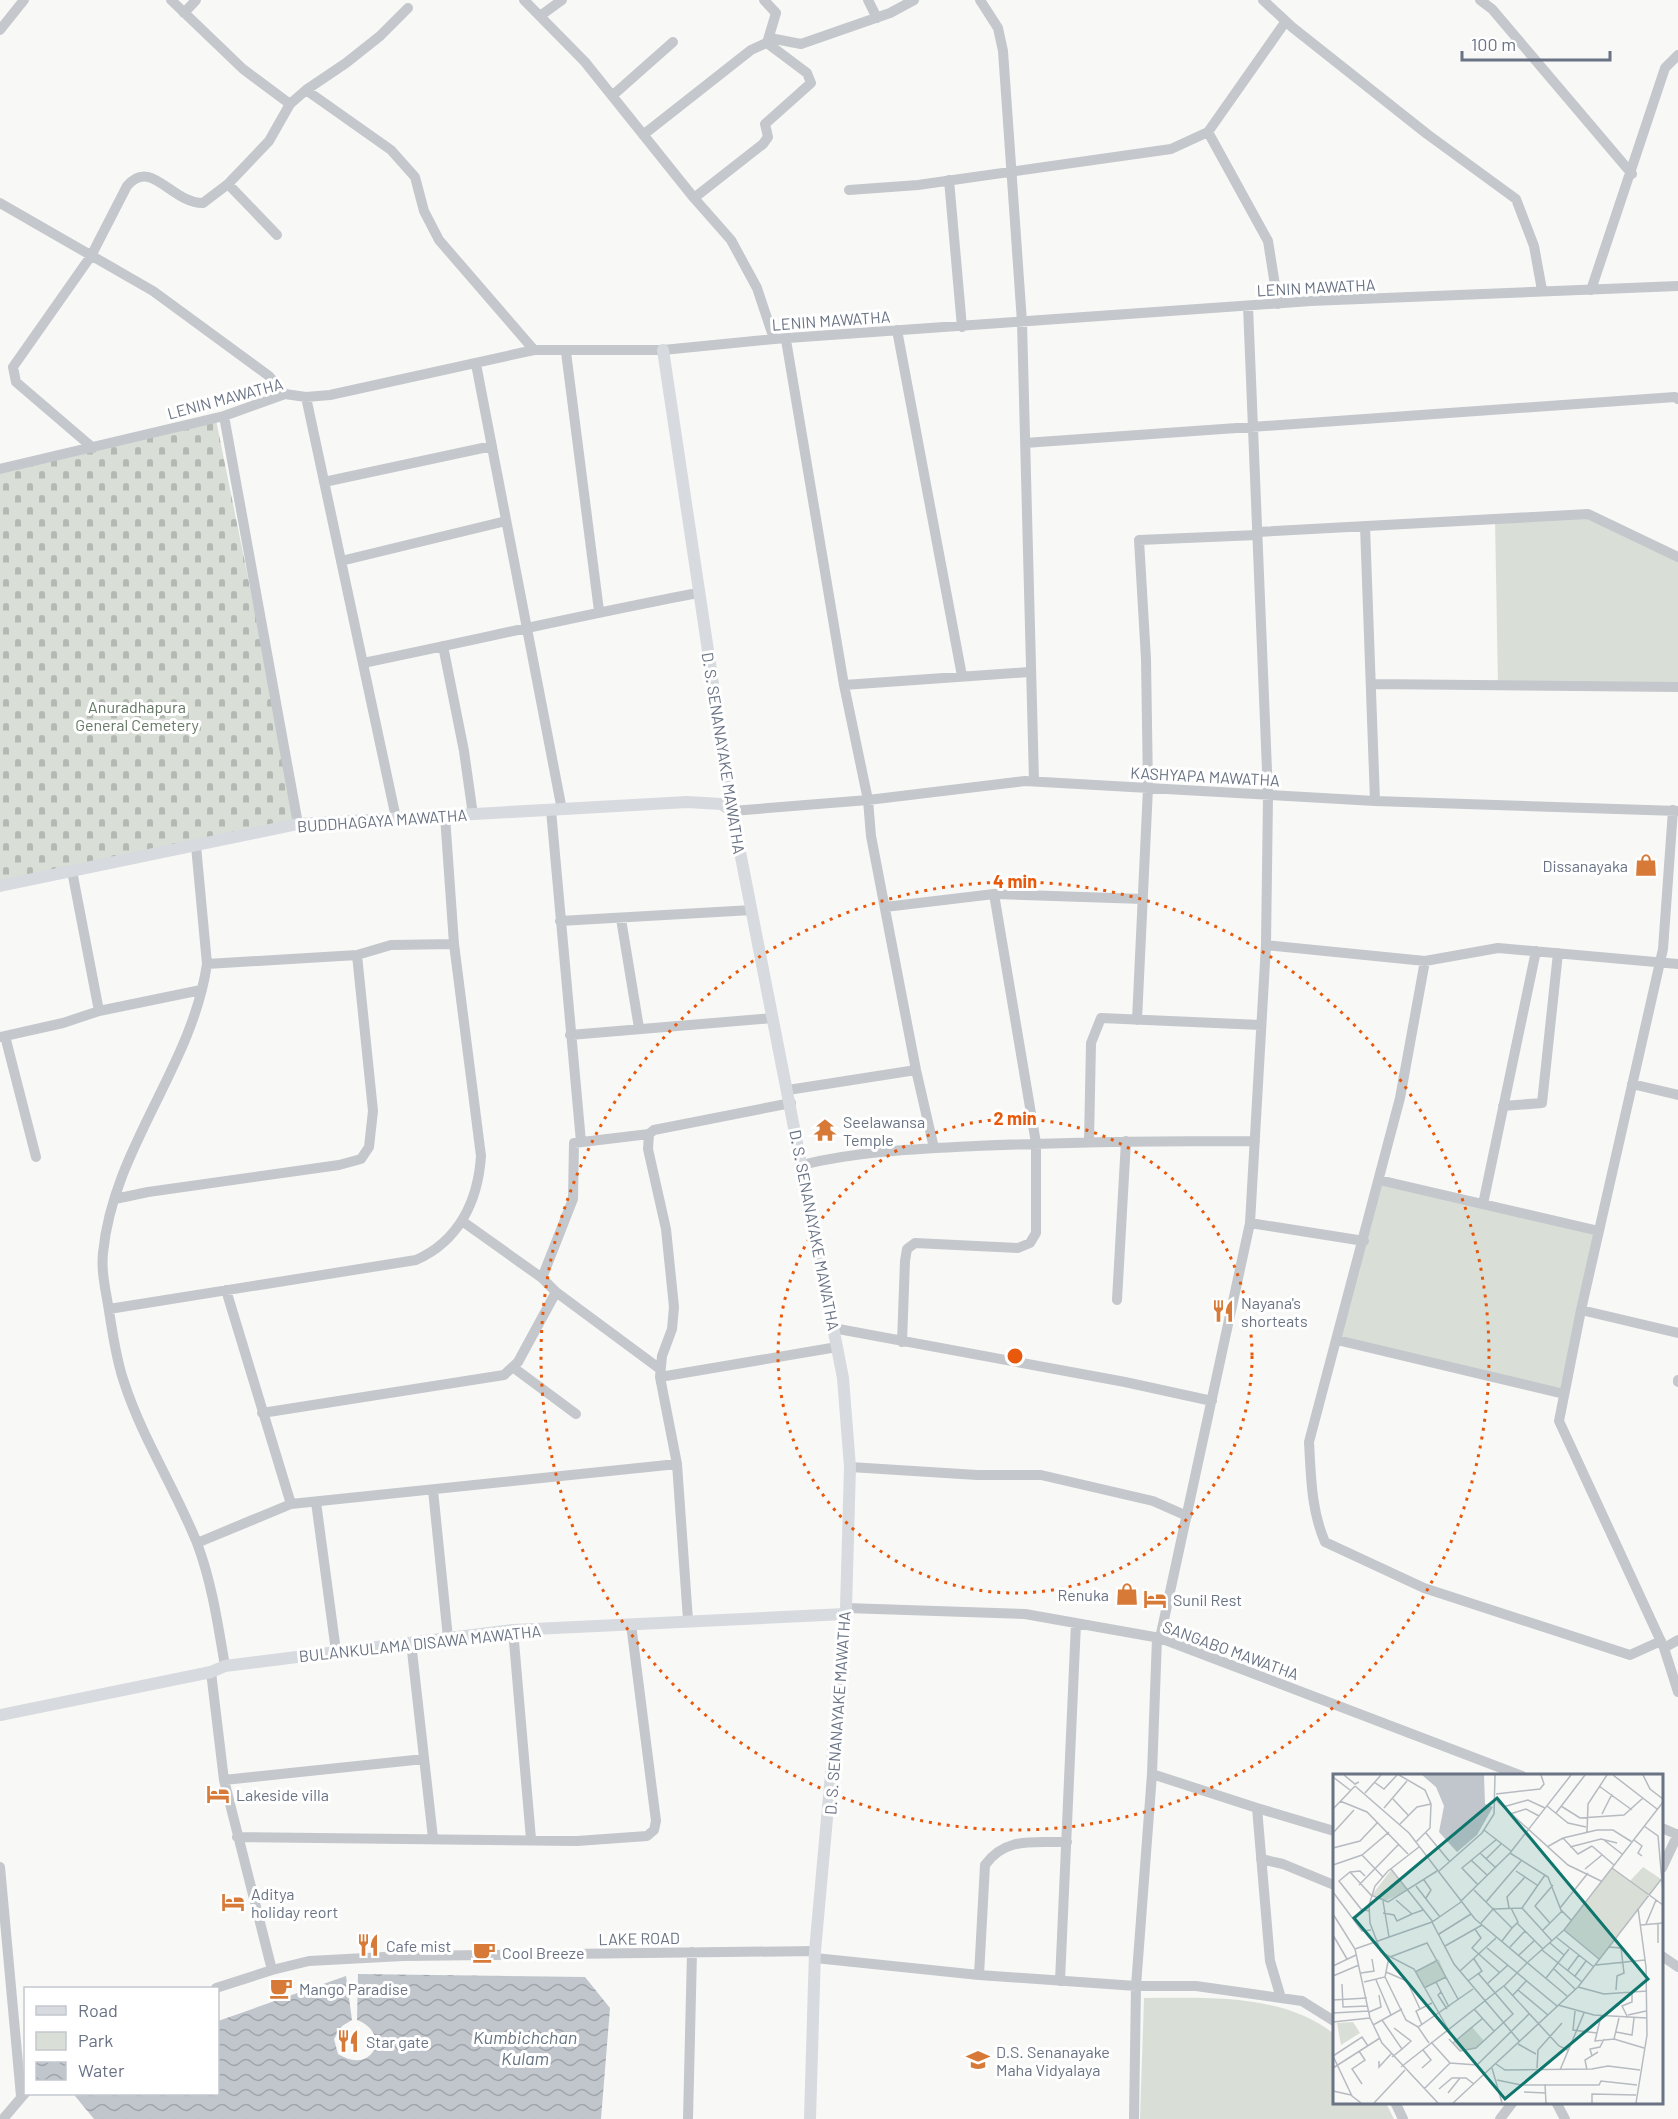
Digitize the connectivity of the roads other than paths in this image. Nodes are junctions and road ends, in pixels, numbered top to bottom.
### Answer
1 (24, 0) edge
2 (171, 0) edge
3 (196, 0) edge
4 (524, 0) edge
5 (562, 0) edge
6 (764, 0) edge
7 (868, 0) edge
8 (914, 0) edge
9 (980, 0) edge
10 (1263, 0) edge
11 (1480, 0) edge
12 (408, 8) dead end
13 (184, 13) junction
14 (540, 16) junction
15 (877, 18) junction
16 (1286, 21) junction
17 (0, 30) edge
18 (674, 42) dead end
19 (767, 43) junction
20 (1678, 55) edge
21 (306, 90) junction
22 (612, 96) junction
23 (291, 104) junction
24 (1208, 132) junction
25 (643, 135) junction
26 (1011, 172) junction
27 (1632, 174) junction
28 (949, 180) junction
29 (228, 184) junction
30 (849, 190) dead end
31 (694, 198) junction
32 (0, 203) edge
33 (277, 235) dead end
34 (91, 256) junction
35 (1678, 286) edge
36 (1542, 290) junction
37 (1591, 290) junction
38 (1278, 304) junction
39 (1248, 306) junction
40 (1022, 322) junction
41 (962, 327) junction
42 (897, 330) junction
43 (774, 339) junction
44 (786, 340) junction
45 (534, 350) junction
46 (663, 350) junction
47 (566, 352) junction
48 (476, 364) junction
49 (285, 394) junction
50 (306, 397) junction
51 (1678, 399) edge
52 (224, 416) junction
53 (1253, 427) junction
54 (1025, 443) junction
55 (492, 446) junction
56 (93, 448) junction
57 (0, 469) edge
58 (324, 482) junction
59 (506, 521) junction
60 (1365, 526) junction
61 (1257, 534) junction
62 (1678, 557) edge
63 (341, 561) junction
64 (698, 593) junction
65 (599, 611) junction
66 (527, 626) junction
67 (443, 646) junction
68 (363, 663) junction
69 (1029, 672) junction
70 (962, 676) junction
71 (1371, 684) junction
72 (844, 685) junction
73 (1678, 687) edge
74 (1034, 781) junction
75 (1148, 788) junction
76 (1268, 795) junction
77 (868, 800) junction
78 (1375, 801) junction
79 (557, 810) junction
80 (732, 811) junction
81 (1676, 811) edge
82 (473, 815) junction
83 (444, 816) junction
84 (396, 818) junction
85 (298, 824) junction
86 (196, 846) junction
87 (72, 871) junction
88 (0, 886) edge
89 (994, 894) junction
90 (1143, 899) junction
91 (885, 907) junction
92 (752, 910) junction
93 (621, 919) junction
94 (560, 921) junction
95 (454, 944) junction
96 (1266, 945) junction
97 (1536, 951) junction
98 (1558, 953) junction
99 (357, 955) junction
100 (1425, 961) junction
101 (1660, 962) junction
102 (207, 964) junction
103 (1678, 964) edge
104 (201, 990) junction
105 (99, 1011) junction
106 (773, 1018) junction
107 (1137, 1020) junction
108 (1262, 1025) junction
109 (639, 1028) junction
110 (570, 1035) junction
111 (2, 1037) edge
112 (915, 1070) junction
113 (1632, 1084) junction
114 (1678, 1095) edge
115 (789, 1097) junction
116 (1503, 1106) junction
117 (649, 1134) junction
118 (1089, 1141) junction
119 (1126, 1141) junction
120 (1255, 1141) junction
121 (581, 1142) junction
122 (1036, 1143) junction
123 (934, 1148) junction
124 (36, 1156) dead end
125 (802, 1165) junction
126 (1379, 1180) junction
127 (115, 1199) junction
128 (1483, 1204) junction
129 (462, 1221) junction
130 (1250, 1223) junction
131 (1599, 1231) junction
132 (1364, 1240) junction
133 (542, 1278) junction
134 (226, 1290) junction
135 (556, 1292) junction
136 (1117, 1300) dead end
137 (109, 1309) junction
138 (1581, 1310) junction
139 (834, 1328) junction
140 (1678, 1333) edge
141 (1336, 1340) junction
142 (902, 1342) junction
143 (837, 1347) junction
144 (514, 1368) junction
145 (660, 1373) junction
146 (1564, 1394) junction
147 (1212, 1401) junction
148 (262, 1413) junction
149 (576, 1414) dead end
150 (677, 1464) junction
151 (850, 1467) junction
152 (433, 1490) junction
153 (316, 1502) junction
154 (291, 1504) junction
155 (1188, 1516) junction
156 (197, 1543) junction
157 (845, 1611) junction
158 (688, 1620) junction
159 (1076, 1623) junction
160 (630, 1624) junction
161 (513, 1630) junction
162 (448, 1638) junction
163 (1158, 1638) junction
164 (1678, 1640) edge
165 (411, 1642) junction
166 (1663, 1644) junction
167 (336, 1651) junction
168 (225, 1666) junction
169 (211, 1672) junction
170 (1678, 1692) edge
171 (0, 1715) edge
172 (424, 1759) junction
173 (1152, 1774) junction
174 (1517, 1774) edge
175 (224, 1780) junction
176 (1257, 1808) junction
177 (1663, 1828) edge
178 (1333, 1831) edge
179 (1678, 1834) edge
180 (237, 1837) junction
181 (433, 1838) junction
182 (531, 1839) junction
183 (1066, 1842) junction
184 (1261, 1859) junction
185 (1663, 1866) edge
186 (0, 1867) edge
187 (1333, 1884) edge
188 (3, 1931) edge
189 (692, 1952) junction
190 (815, 1955) junction
191 (1663, 1957) edge
192 (1678, 1967) edge
193 (272, 1970) junction
194 (979, 1975) junction
195 (1060, 1981) junction
196 (1136, 1986) junction
197 (219, 1988) edge
198 (1281, 1998) junction
199 (0, 2020) edge
200 (1333, 2020) edge
201 (12, 2021) junction
202 (23, 2094) edge
203 (1396, 2104) edge
204 (1512, 2104) edge
205 (1557, 2104) edge
206 (3, 2119) edge
207 (688, 2119) edge
208 (810, 2119) edge
209 (1134, 2119) edge
210 (1403, 2119) edge
211 (1500, 2119) edge
212 (1565, 2119) edge

1 - 17 street
2 - 13 street
3 - 13 street
4 - 14 street
5 - 14 street
6 - 19 street
7 - 15 street
8 - 15 street
9 - 26 street
10 - 16 street
11 - 27 street
12 - 21 street
13 - 23 street
14 - 22 street
15 - 19 street
16 - 24 street
16 - 36 street
18 - 22 street
19 - 25 street
19 - 31 street
20 - 27 street
21 - 23 street
21 - 45 street
22 - 25 street
23 - 29 street
24 - 26 street
24 - 38 street
25 - 31 street
26 - 28 street
26 - 40 street
27 - 37 street
28 - 30 street
28 - 41 street
29 - 33 street
29 - 34 street
31 - 43 street
32 - 34 street
34 - 49 street
34 - 56 street
35 - 37 street, LENIN MAWATHA
36 - 37 street, LENIN MAWATHA
36 - 38 street, LENIN MAWATHA
38 - 39 street, LENIN MAWATHA
39 - 40 street, LENIN MAWATHA
39 - 53 street
40 - 41 street, LENIN MAWATHA
40 - 54 street
41 - 42 street, LENIN MAWATHA
42 - 44 street, LENIN MAWATHA
42 - 70 street
43 - 44 street, LENIN MAWATHA
43 - 46 street, LENIN MAWATHA
44 - 72 street
45 - 47 street, LENIN MAWATHA
45 - 48 street, LENIN MAWATHA
46 - 47 street, LENIN MAWATHA
46 - 64 main road, D. S. SENANAYAKE MAWATHA
47 - 65 street
48 - 50 street, LENIN MAWATHA
48 - 55 street
49 - 50 street, LENIN MAWATHA
49 - 52 street, LENIN MAWATHA
50 - 58 street
51 - 53 street
52 - 56 street, LENIN MAWATHA
52 - 85 street
53 - 54 street
53 - 61 street
54 - 69 street
55 - 58 street
55 - 59 street
56 - 57 street, LENIN MAWATHA
58 - 63 street
59 - 63 street
59 - 66 street
60 - 61 street
60 - 62 street
60 - 71 street
61 - 75 street
61 - 76 street
63 - 68 street
64 - 65 street
64 - 80 main road, D. S. SENANAYAKE MAWATHA
65 - 66 street
66 - 67 street
66 - 79 street
67 - 68 street
67 - 82 street
68 - 84 street
69 - 70 street
69 - 74 street
70 - 72 street
71 - 73 street
71 - 78 street
72 - 77 street
74 - 75 street, KASHYAPA MAWATHA
74 - 77 street, KASHYAPA MAWATHA
75 - 76 street, KASHYAPA MAWATHA
75 - 90 street
76 - 78 street, KASHYAPA MAWATHA
76 - 96 street
77 - 80 street, KASHYAPA MAWATHA
77 - 91 street
78 - 81 street, KASHYAPA MAWATHA
79 - 80 main road, BUDDHAGAYA MAWATHA
79 - 82 main road, BUDDHAGAYA MAWATHA
79 - 94 street
80 - 92 main road, D. S. SENANAYAKE MAWATHA
81 - 101 street
82 - 83 main road, BUDDHAGAYA MAWATHA
83 - 84 main road, BUDDHAGAYA MAWATHA
83 - 95 street
84 - 85 main road, BUDDHAGAYA MAWATHA
85 - 86 main road, BUDDHAGAYA MAWATHA
86 - 87 main road, BUDDHAGAYA MAWATHA
86 - 102 street
87 - 88 main road, BUDDHAGAYA MAWATHA
87 - 105 street
89 - 90 street
89 - 91 street
89 - 122 street
90 - 107 street
91 - 112 street
92 - 93 street
92 - 106 main road, D. S. SENANAYAKE MAWATHA
93 - 94 street
93 - 109 street
94 - 110 street
95 - 99 street
95 - 129 street
96 - 100 street
96 - 108 street
97 - 98 street
97 - 100 street
97 - 116 street
98 - 101 street
98 - 116 street
99 - 102 street
99 - 127 street
100 - 126 street
101 - 103 street
101 - 113 street
102 - 104 street
104 - 105 street
104 - 127 street
105 - 111 street
106 - 109 street
106 - 115 main road, D. S. SENANAYAKE MAWATHA
107 - 108 street
107 - 118 street
108 - 120 street
109 - 110 street
110 - 121 street
111 - 124 street
112 - 115 street
112 - 123 street
113 - 114 street
113 - 131 street
115 - 117 street
115 - 125 main road, D. S. SENANAYAKE MAWATHA
116 - 128 street
117 - 121 street
117 - 145 street
118 - 119 street
118 - 122 street
119 - 120 street
119 - 136 street
120 - 130 street
121 - 133 street
122 - 123 street
122 - 142 street
123 - 125 street
125 - 139 main road, D. S. SENANAYAKE MAWATHA
126 - 128 street
126 - 132 street
127 - 137 street
128 - 131 street
129 - 133 street
129 - 134 street
130 - 132 street
130 - 147 street
131 - 138 street
132 - 141 street
133 - 135 street
134 - 137 street
134 - 148 street
135 - 144 street
135 - 145 street
137 - 156 street
138 - 140 street
138 - 146 street
139 - 142 street
139 - 143 main road, D. S. SENANAYAKE MAWATHA
141 - 146 street
141 - 166 street
142 - 147 street
143 - 145 street
143 - 151 main road, D. S. SENANAYAKE MAWATHA
144 - 148 street
144 - 149 street
145 - 150 street
146 - 166 street
147 - 155 street
148 - 154 street
150 - 152 street
150 - 158 street
151 - 155 street
151 - 157 main road, D. S. SENANAYAKE MAWATHA
152 - 153 street
152 - 162 street
153 - 154 street
153 - 167 street
154 - 156 street
155 - 163 street
156 - 168 street
157 - 158 main road, BULANKULAMA DISAWA MAWATHA
157 - 159 street, SANGABO MAWATHA
157 - 190 main road, D. S. SENANAYAKE MAWATHA
158 - 160 main road, BULANKULAMA DISAWA MAWATHA
159 - 163 street, SANGABO MAWATHA
159 - 183 street
160 - 161 main road, BULANKULAMA DISAWA MAWATHA
160 - 182 street
161 - 162 main road, BULANKULAMA DISAWA MAWATHA
161 - 182 street
162 - 165 main road, BULANKULAMA DISAWA MAWATHA
163 - 173 street
163 - 174 street, SANGABO MAWATHA
164 - 166 street
165 - 167 main road, BULANKULAMA DISAWA MAWATHA
165 - 172 street
166 - 170 street
167 - 168 main road, BULANKULAMA DISAWA MAWATHA
168 - 169 main road, BULANKULAMA DISAWA MAWATHA
169 - 171 main road, BULANKULAMA DISAWA MAWATHA
169 - 175 street
172 - 175 street
172 - 181 street
173 - 176 street
173 - 196 street
175 - 180 street
176 - 178 street
176 - 184 street
177 - 179 street
179 - 185 street
180 - 181 street
180 - 193 street
181 - 182 street
183 - 194 street
183 - 195 street
184 - 187 street
184 - 198 street
186 - 188 street
188 - 201 street
189 - 190 street, LAKE ROAD
189 - 193 street, LAKE ROAD
189 - 207 street
190 - 194 street, LAKE ROAD
190 - 208 main road, D. S. SENANAYAKE MAWATHA
191 - 192 street
193 - 197 street, LAKE ROAD
194 - 195 street, LAKE ROAD
195 - 196 street, LAKE ROAD
196 - 198 street, LAKE ROAD
196 - 209 street
198 - 200 street, LAKE ROAD
199 - 201 street
201 - 202 street
202 - 206 street
203 - 210 street
204 - 211 street
205 - 212 street

